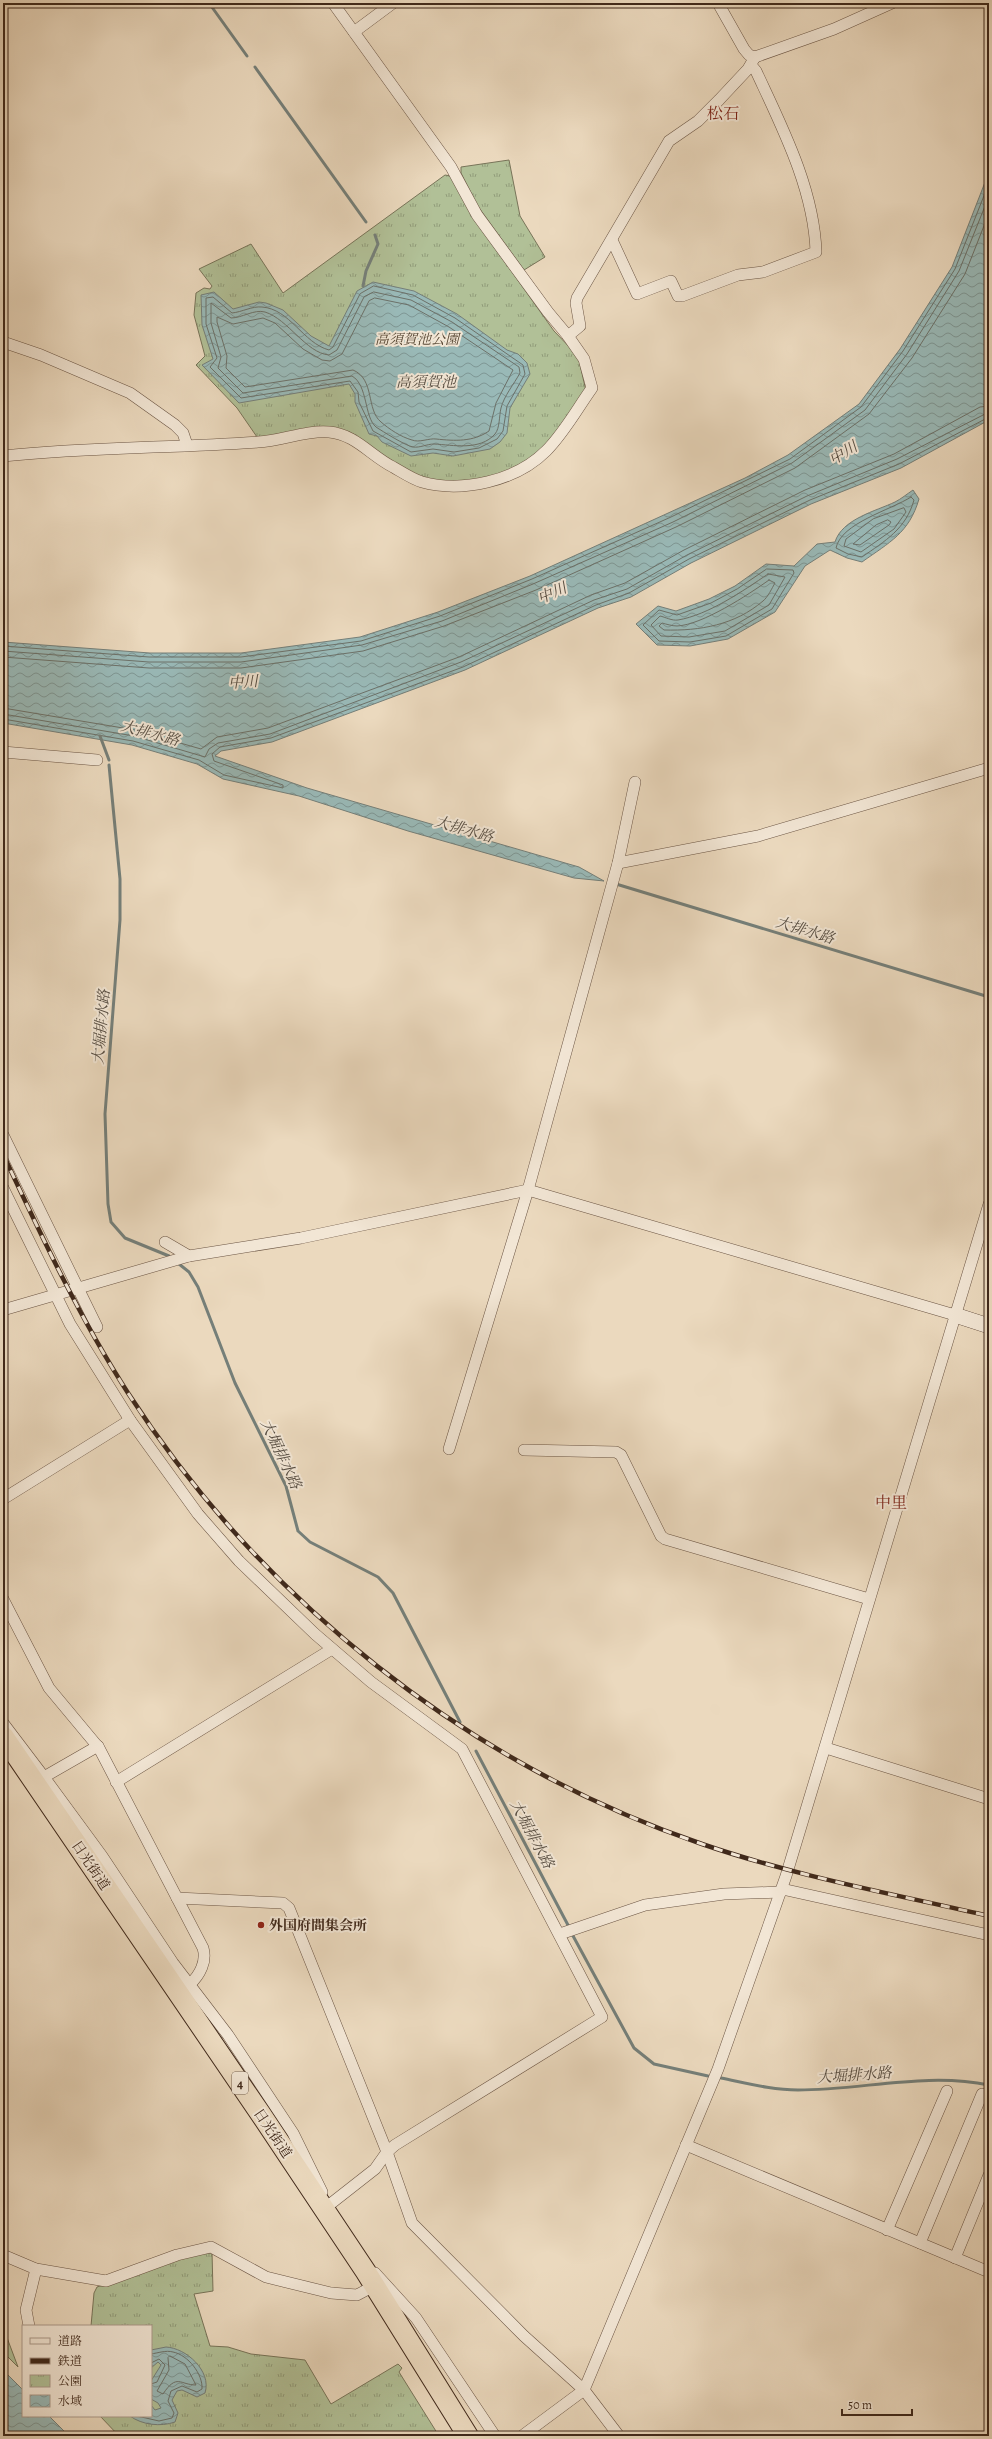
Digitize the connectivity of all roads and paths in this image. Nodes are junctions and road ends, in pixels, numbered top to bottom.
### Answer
1 (333, 3) edge
2 (394, 3) edge
3 (718, 3) edge
4 (892, 3) edge
5 (354, 32) junction
6 (753, 61) junction
7 (612, 240) junction
8 (568, 336) junction
9 (3, 342) edge
10 (188, 445) junction
11 (3, 456) edge
12 (3, 752) edge
13 (97, 760) dead end
14 (989, 768) edge
15 (635, 782) dead end
16 (617, 866) junction
17 (3, 1135) edge
18 (3, 1188) edge
19 (528, 1190) junction
20 (989, 1204) edge
21 (165, 1242) dead end
22 (189, 1256) junction
23 (78, 1288) junction
24 (55, 1295) junction
25 (3, 1310) edge
26 (955, 1315) junction
27 (989, 1326) edge
28 (97, 1327) dead end
29 (130, 1420) junction
30 (449, 1449) dead end
31 (524, 1450) dead end
32 (3, 1499) edge
33 (3, 1599) edge
34 (868, 1600) junction
35 (332, 1649) junction
36 (3, 1723) edge
37 (3, 1736) edge
38 (98, 1746) junction
39 (826, 1748) junction
40 (3, 1757) edge
41 (44, 1776) junction
42 (116, 1782) junction
43 (989, 1799) edge
44 (782, 1890) junction
45 (177, 1898) junction
46 (560, 1934) junction
47 (989, 1935) edge
48 (190, 1984) junction
49 (947, 2091) dead end
50 (982, 2094) dead end
51 (686, 2145) junction
52 (387, 2152) junction
53 (989, 2175) edge
54 (327, 2207) junction
55 (887, 2230) junction
56 (920, 2243) junction
57 (3, 2255) edge
58 (955, 2258) junction
59 (36, 2270) junction
60 (989, 2271) edge
61 (368, 2283) junction
62 (29, 2325) edge
63 (584, 2390) junction
64 (452, 2436) edge
65 (468, 2436) edge
66 (495, 2436) edge
67 (522, 2436) edge
68 (619, 2436) edge

1 - 5 street
2 - 5 street
3 - 6 street
4 - 6 street
5 - 8 street
6 - 7 street
6 - 7 street
7 - 8 street
8 - 10 street
9 - 10 street
10 - 11 street
12 - 13 street
14 - 16 street
15 - 16 street
16 - 19 street
17 - 23 street
18 - 24 street
19 - 22 street
19 - 26 street
19 - 30 street
20 - 26 street
21 - 22 street
22 - 23 street
23 - 24 street
23 - 28 street
24 - 25 street
24 - 29 street
26 - 27 street
26 - 34 street
29 - 32 street
29 - 35 street
31 - 34 street
33 - 38 street
34 - 39 street
35 - 42 street
35 - 46 street
36 - 41 street
37 - 54 highway, 日光街道 / 4
38 - 41 street
38 - 42 street
39 - 43 street
39 - 44 street
40 - 61 highway, 日光街道 / 4
41 - 48 street
42 - 45 street
44 - 46 street
44 - 47 street
44 - 51 street
45 - 48 street
45 - 52 street
46 - 52 street
48 - 54 street
49 - 55 street
50 - 56 street
51 - 55 street
51 - 63 street
52 - 54 street
52 - 63 street
53 - 58 street
54 - 61 highway, 日光街道 / 4
55 - 56 street
56 - 58 street
57 - 59 street
58 - 60 street
59 - 61 street
59 - 62 street
61 - 64 highway, 日光街道 / 4
61 - 65 highway, 日光街道 / 4
61 - 66 street
63 - 67 street
63 - 68 street

